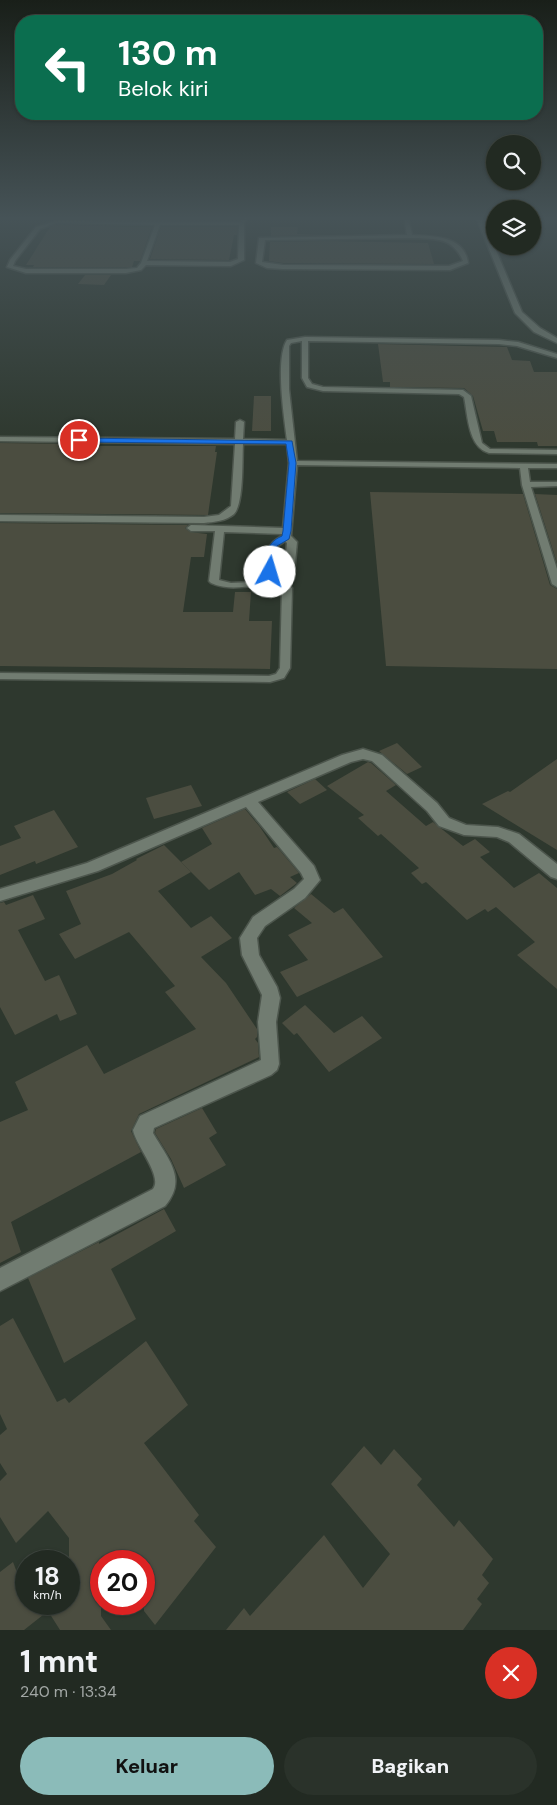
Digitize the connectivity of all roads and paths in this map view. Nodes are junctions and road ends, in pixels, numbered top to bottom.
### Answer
1 (511, 293) edge
2 (305, 340) junction
3 (557, 341) edge
4 (557, 356) edge
5 (240, 422) dead end
6 (0, 439) edge
7 (238, 442) junction
8 (289, 442) junction
9 (557, 452) edge
10 (292, 463) junction
11 (524, 466) junction
12 (557, 466) edge
13 (557, 484) edge
14 (526, 485) junction
15 (0, 518) edge
16 (165, 528) dead end
17 (220, 529) junction
18 (286, 534) junction
19 (279, 583) junction
20 (557, 584) edge
21 (0, 676) edge
22 (248, 800) junction
23 (557, 873) edge
24 (0, 895) edge
25 (0, 1280) edge

1 - 3 street
2 - 4 lane
2 - 8 lane
2 - 9 lane
5 - 7 lane
6 - 7 lane
7 - 8 lane
7 - 15 lane
8 - 10 lane
10 - 11 lane
10 - 18 lane
11 - 12 lane
11 - 14 lane
13 - 14 lane
14 - 20 lane
16 - 17 lane
17 - 18 lane
17 - 19 lane
18 - 19 lane
18 - 19 lane
19 - 21 lane
22 - 23 street
22 - 24 street
22 - 25 street

